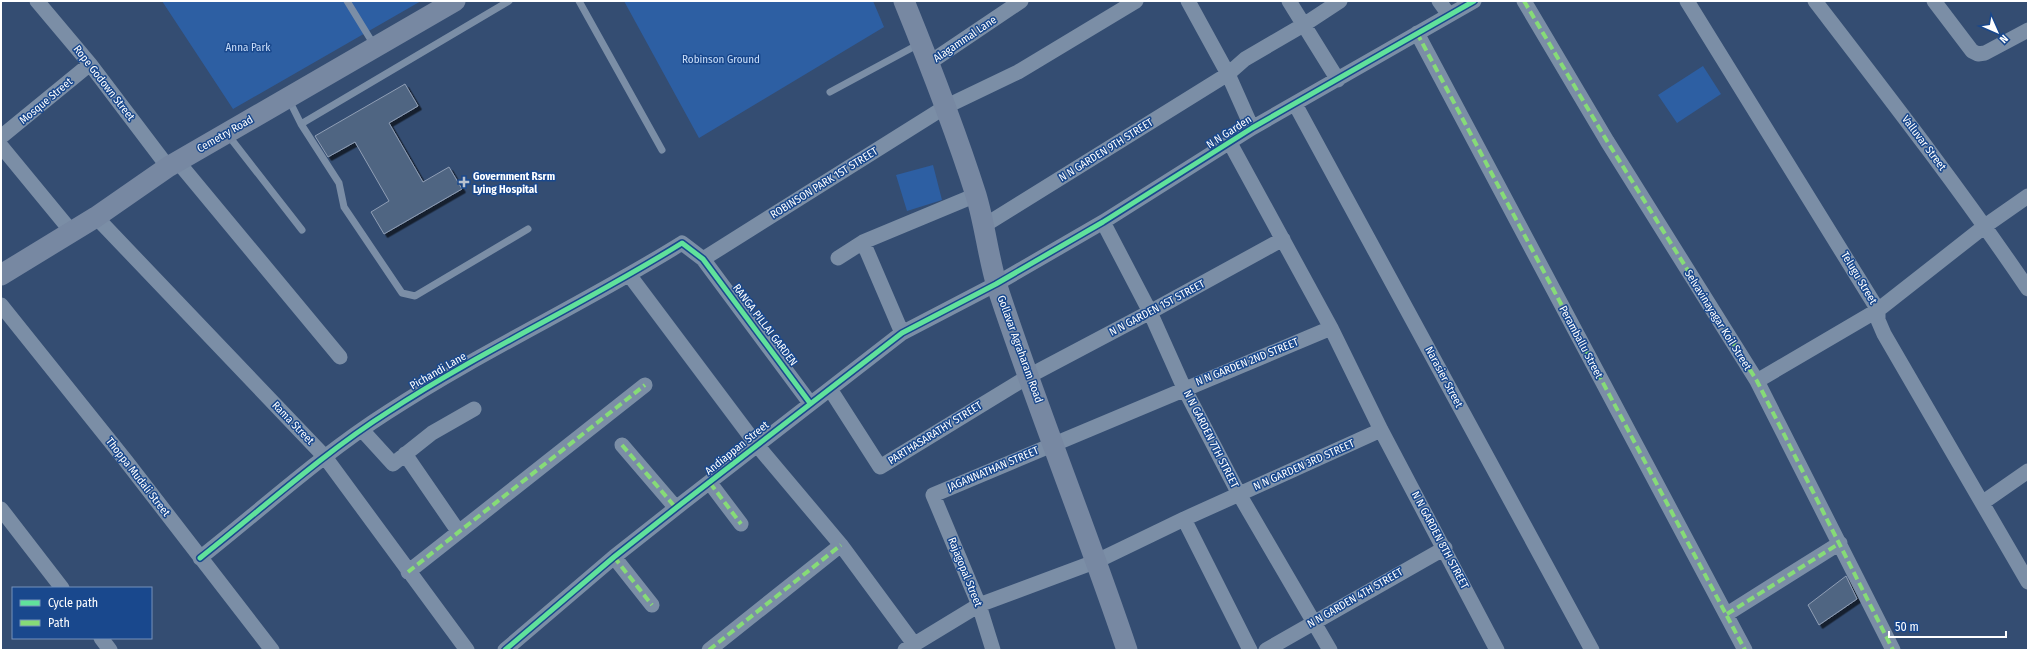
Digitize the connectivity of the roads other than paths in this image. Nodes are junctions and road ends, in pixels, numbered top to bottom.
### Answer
1 (37, 1) edge
2 (348, 1) edge
3 (454, 1) edge
4 (509, 1) edge
5 (579, 1) edge
6 (904, 1) edge
7 (1021, 1) edge
8 (1136, 1) edge
9 (1188, 1) edge
10 (1289, 1) edge
11 (1340, 1) edge
12 (1439, 1) edge
13 (1474, 1) edge
14 (1524, 1) edge
15 (1687, 1) edge
16 (1815, 1) edge
17 (1934, 1) edge
18 (1449, 15) junction
19 (1304, 24) junction
20 (2028, 30) edge
21 (1417, 33) junction
22 (920, 43) junction
23 (375, 47) junction
24 (929, 63) junction
25 (90, 64) junction
26 (1228, 74) junction
27 (1338, 80) junction
28 (830, 92) dead end
29 (288, 98) junction
30 (1295, 104) junction
31 (945, 107) junction
32 (301, 124) junction
33 (1252, 128) junction
34 (227, 134) junction
35 (1, 138) edge
36 (1230, 143) junction
37 (1, 146) edge
38 (662, 150) dead end
39 (173, 165) junction
40 (976, 195) junction
41 (2028, 196) edge
42 (96, 217) junction
43 (1103, 222) junction
44 (985, 225) junction
45 (1985, 226) junction
46 (528, 229) dead end
47 (302, 230) dead end
48 (71, 231) junction
49 (1283, 239) junction
50 (863, 242) junction
51 (838, 258) dead end
52 (703, 259) junction
53 (1, 275) edge
54 (630, 276) junction
55 (996, 284) junction
56 (2028, 289) edge
57 (1, 305) edge
58 (1878, 310) junction
59 (1150, 312) junction
60 (1331, 328) junction
61 (902, 333) junction
62 (340, 357) dead end
63 (1029, 376) junction
64 (1757, 382) junction
65 (645, 385) dead end
66 (1184, 388) junction
67 (830, 389) junction
68 (810, 403) junction
69 (474, 409) dead end
70 (362, 430) junction
71 (1381, 430) junction
72 (1053, 443) junction
73 (756, 444) junction
74 (622, 445) dead end
75 (405, 454) junction
76 (326, 457) junction
77 (2028, 471) edge
78 (710, 483) junction
79 (1239, 494) junction
80 (933, 495) joint
81 (1982, 503) junction
82 (676, 508) junction
83 (1, 509) edge
84 (1184, 519) junction
85 (741, 524) dead end
86 (458, 531) junction
87 (1840, 543) junction
88 (841, 545) junction
89 (1445, 548) junction
90 (614, 557) junction
91 (200, 558) junction
92 (1097, 561) junction
93 (408, 572) junction
94 (2028, 582) edge
95 (61, 587) edge
96 (652, 605) dead end
97 (979, 605) junction
98 (1727, 614) junction
99 (1314, 621) junction
100 (102, 639) edge
101 (910, 647) edge
102 (110, 650) edge
103 (272, 650) edge
104 (467, 650) edge
105 (505, 650) edge
106 (709, 650) edge
107 (993, 650) edge
108 (1127, 650) edge
109 (1250, 650) edge
110 (1266, 650) edge
111 (1330, 650) edge
112 (1497, 650) edge
113 (1592, 650) edge
114 (1745, 650) edge
115 (1893, 650) edge

1 - 25 street, Rope Godown Street
2 - 23 lane
3 - 23 street, Cemetry Road
4 - 32 lane
5 - 38 lane
6 - 22 street, Gollavar Agraharam Road
7 - 24 street, Alagammal Lane
8 - 31 street, ROBINSON PARK 1ST STREET
9 - 26 street
10 - 19 street
11 - 19 street, N N GARDEN 9TH STREET
12 - 18 street
13 - 18 street, N N Garden
14 - 64 street, Selvavinayagar Koil Street
15 - 58 street, Telugu Street
16 - 45 street, Valluvar Street
17 - 20 street
18 - 21 street, N N Garden
19 - 26 street, N N GARDEN 9TH STREET
19 - 27 street
21 - 27 street, N N Garden
21 - 98 street, Peramballu Street
22 - 24 street, Gollavar Agraharam Road
22 - 28 lane
23 - 29 street, Cemetry Road
24 - 31 street, Gollavar Agraharam Road
25 - 35 street, Mosque Street
25 - 39 street, Rope Godown Street
26 - 33 street
26 - 44 street, N N GARDEN 9TH STREET
27 - 30 street, N N Garden
29 - 32 lane
29 - 34 street, Cemetry Road
30 - 33 street, N N Garden
30 - 113 street, Narasier Street
31 - 40 street, Gollavar Agraharam Road
31 - 52 street, ROBINSON PARK 1ST STREET
32 - 46 lane
33 - 36 street, N N Garden
34 - 39 street, Cemetry Road
34 - 47 lane
36 - 43 street, N N Garden
36 - 49 street, N N GARDEN 8TH STREET
37 - 48 street
39 - 42 street, Cemetry Road
39 - 62 street, Rope Godown Street
40 - 44 street, Gollavar Agraharam Road
40 - 50 street
41 - 45 street
42 - 48 street, Cemetry Road
42 - 76 street, Rama Street
43 - 55 street, N N Garden
43 - 59 street, N N GARDEN 7TH STREET
44 - 55 street, Gollavar Agraharam Road
45 - 56 street, Valluvar Street
45 - 58 street
48 - 53 street, Cemetry Road
49 - 59 street, N N GARDEN 1ST STREET
49 - 60 street, N N GARDEN 8TH STREET
50 - 51 street
50 - 61 street
52 - 54 street, Pichandi Lane
52 - 68 street, RANGA PILLAI GARDEN
54 - 70 street, Pichandi Lane
54 - 73 street
55 - 61 street, Andiappan Street
55 - 63 street, Gollavar Agraharam Road
57 - 91 street, Thoppa Mudali Street
58 - 64 street
58 - 81 street, Telugu Street
59 - 63 street, N N GARDEN 1ST STREET
59 - 66 street, N N GARDEN 7TH STREET
60 - 66 street, N N GARDEN 2ND STREET
60 - 71 street, N N GARDEN 8TH STREET
61 - 67 street, Andiappan Street
63 - 67 street, PARTHASARATHY STREET
63 - 72 street, Gollavar Agraharam Road
64 - 87 street, Selvavinayagar Koil Street
65 - 86 street
66 - 72 street, N N GARDEN 2ND STREET
66 - 79 street, N N GARDEN 7TH STREET
67 - 68 street, Andiappan Street
68 - 73 street, Andiappan Street
69 - 75 street
70 - 75 street
70 - 76 street, Pichandi Lane
71 - 79 street, N N GARDEN 3RD STREET
71 - 89 street, N N GARDEN 8TH STREET
72 - 80 street, JAGANNATHAN STREET
72 - 92 street, Gollavar Agraharam Road
73 - 78 street, Andiappan Street
73 - 88 street
74 - 82 street
75 - 86 street
76 - 91 street, Pichandi Lane
76 - 93 street, Rama Street
77 - 81 street
78 - 82 street, Andiappan Street
78 - 85 street
79 - 84 street, N N GARDEN 3RD STREET
79 - 99 street, N N GARDEN 7TH STREET
80 - 97 street, Rajagopal Street
81 - 94 street, Telugu Street
82 - 90 street, Andiappan Street
83 - 95 street
84 - 92 street, N N GARDEN 3RD STREET
84 - 109 street
86 - 93 street
87 - 98 street
87 - 115 street, Selvavinayagar Koil Street
88 - 101 street
88 - 106 street
89 - 99 street, N N GARDEN 4TH STREET
89 - 112 street, N N GARDEN 8TH STREET
90 - 96 street
90 - 105 street, Andiappan Street
91 - 103 street, Thoppa Mudali Street
92 - 97 street, N N GARDEN 3RD STREET
92 - 108 street, Gollavar Agraharam Road
93 - 104 street, Rama Street
97 - 101 street, N N GARDEN 3RD STREET
97 - 107 street, Rajagopal Street
98 - 114 street, Peramballu Street
99 - 110 street, N N GARDEN 4TH STREET
99 - 111 street, N N GARDEN 7TH STREET
100 - 102 street

